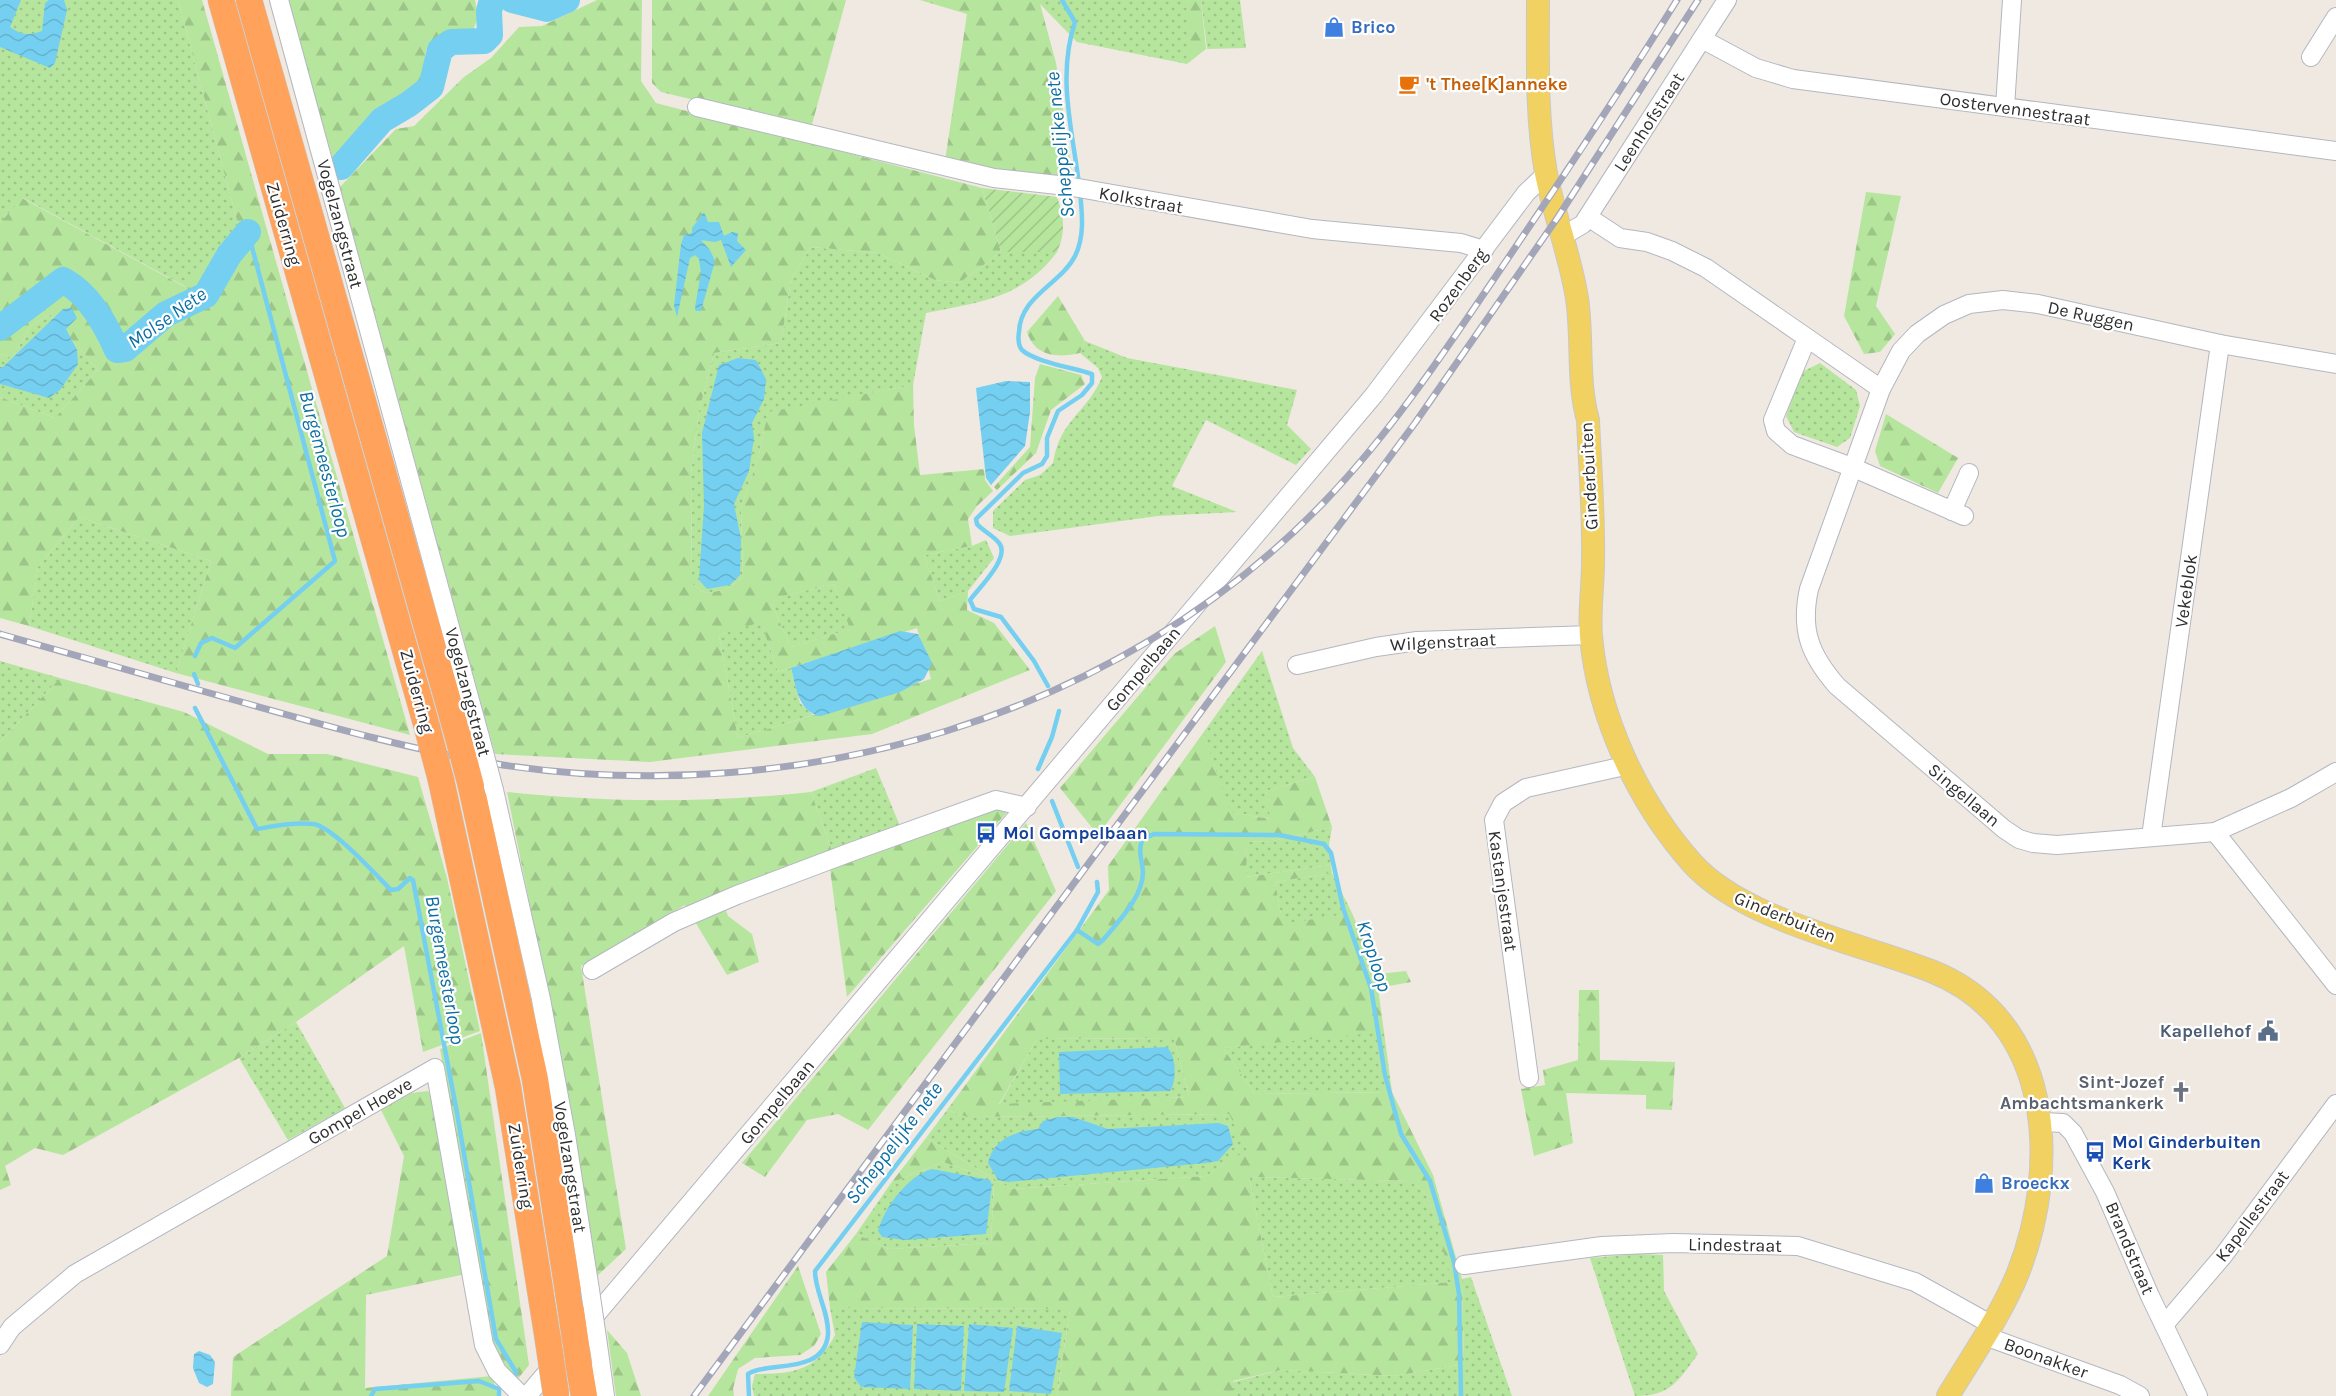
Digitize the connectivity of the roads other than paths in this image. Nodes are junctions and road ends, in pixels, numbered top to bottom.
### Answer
1 (221, 0) edge
2 (249, 0) edge
3 (279, 0) edge
4 (1538, 0) edge
5 (1727, 0) edge
6 (2012, 0) edge
7 (2336, 17) edge
8 (1702, 39) junction
9 (2312, 57) dead end
10 (697, 107) dead end
11 (2005, 107) junction
12 (2336, 151) edge
13 (1546, 174) junction
14 (1588, 217) junction
15 (1563, 236) junction
16 (1484, 250) junction
17 (1807, 338) junction
18 (2220, 344) junction
19 (2336, 364) edge
20 (1881, 389) junction
21 (1854, 468) junction
22 (1969, 472) dead end
23 (1259, 531) joint
24 (1591, 635) junction
25 (1297, 664) dead end
26 (469, 735) junction
27 (1629, 765) junction
28 (2336, 772) edge
29 (482, 788) junction
30 (1027, 807) junction
31 (2215, 832) junction
32 (2151, 837) junction
33 (592, 970) dead end
34 (2336, 986) edge
35 (1529, 1078) dead end
36 (2336, 1104) edge
37 (2042, 1122) junction
38 (1464, 1265) dead end
39 (2164, 1325) junction
40 (1988, 1330) junction
41 (0, 1345) edge
42 (556, 1395) edge
43 (522, 1396) edge
44 (527, 1396) edge
45 (584, 1396) edge
46 (605, 1396) edge
47 (1948, 1396) edge
48 (2140, 1396) edge
49 (2198, 1396) edge

1 - 42 highway, Zuiderring, bridge
2 - 26 highway, Zuiderring
3 - 26 street, Vogelzangstraat
4 - 13 main road
5 - 8 street, Leenhofstraat
6 - 11 street
7 - 9 street
8 - 11 street, Oostervennestraat
8 - 14 street, Leenhofstraat
10 - 16 street, Kolkstraat
11 - 12 street, Oostervennestraat
13 - 15 main road, Ginderbuiten
13 - 16 street, Rozenberg
14 - 15 street, Leenhofstraat
14 - 17 street
15 - 24 main road, Ginderbuiten
16 - 23 street, Rozenberg
17 - 20 street
17 - 21 street
18 - 19 street, De Ruggen
18 - 20 street, De Ruggen
18 - 32 street, Vekeblok
20 - 21 street, De Ruggen
21 - 22 street
21 - 32 street, Singellaan
23 - 30 street, Gompelbaan
24 - 25 street, Wilgenstraat
24 - 27 main road, Ginderbuiten
26 - 29 highway, Zuiderring, bridge
27 - 35 street, Kastanjestraat
27 - 37 main road, Ginderbuiten
28 - 31 street, Singellaan
29 - 45 highway, Zuiderring, bridge
29 - 46 street, Vogelzangstraat, bridge
30 - 33 street
30 - 44 street, Gompelbaan
31 - 32 street, Singellaan
31 - 34 street
36 - 39 street, Kapellestraat
37 - 39 street, Brandstraat
37 - 40 main road, Ginderbuiten
38 - 40 street, Lindestraat
39 - 49 street, Brandstraat
40 - 47 main road, Ginderbuiten
40 - 48 street, Boonakker
41 - 43 street, Gompel Hoeve

